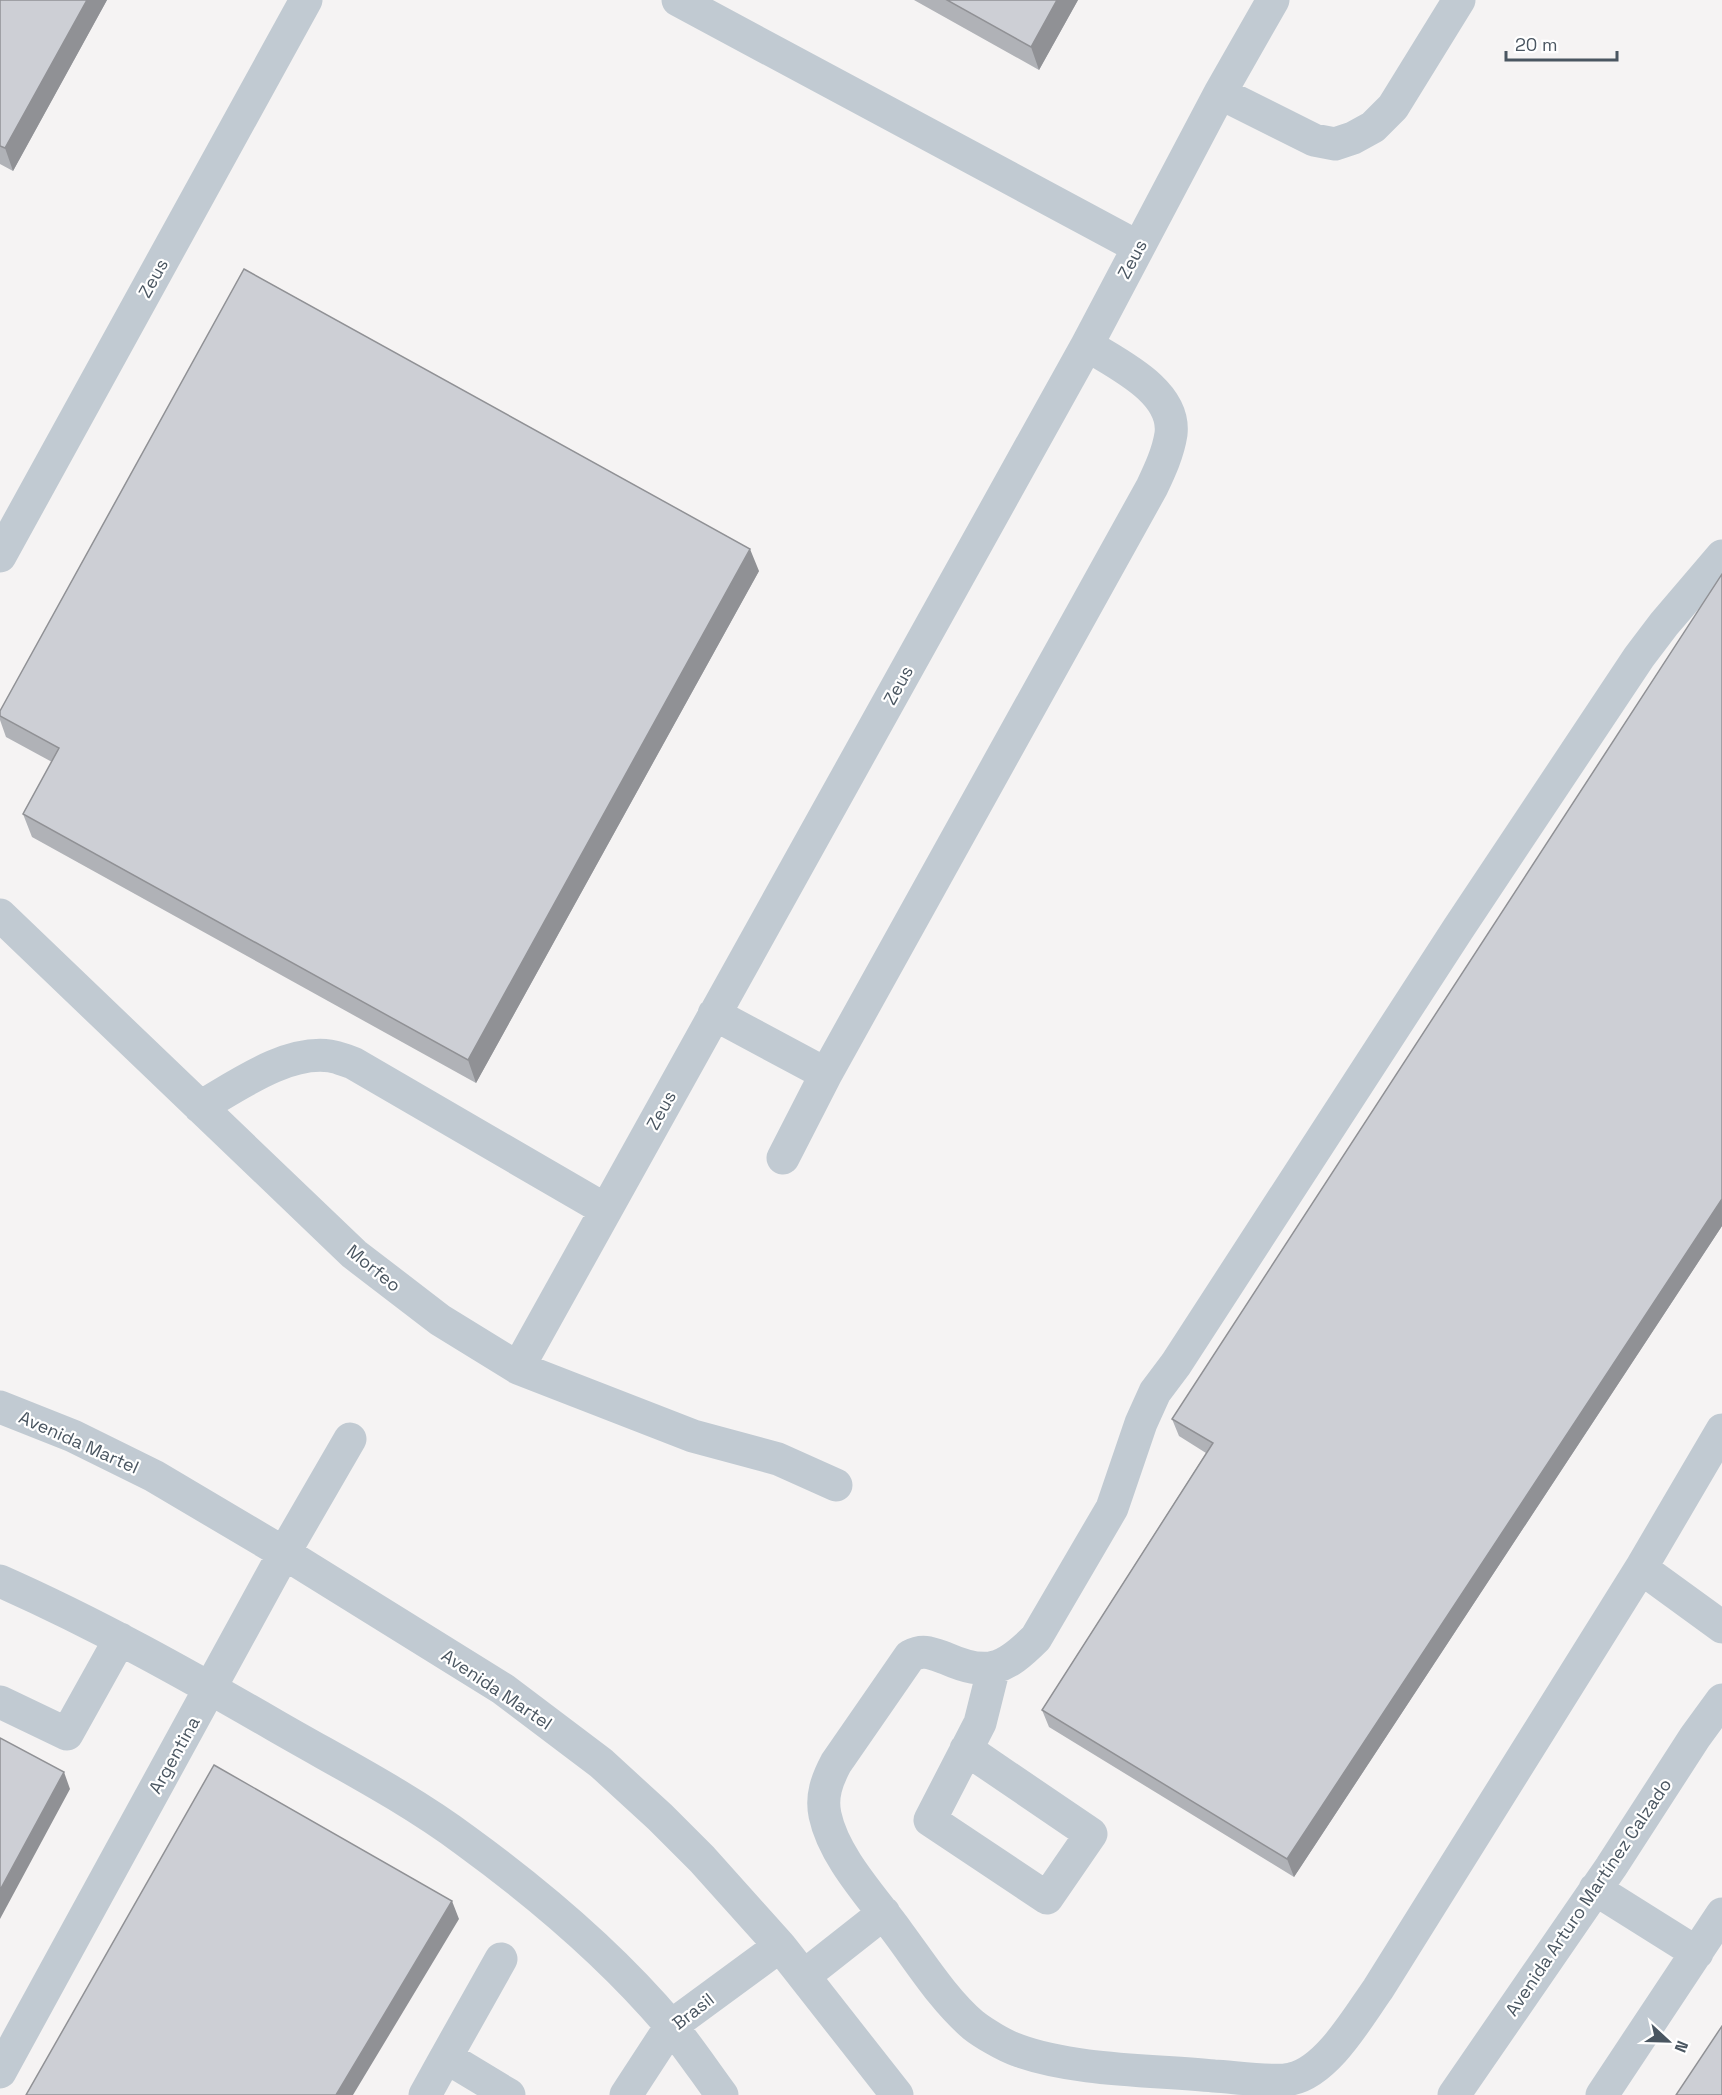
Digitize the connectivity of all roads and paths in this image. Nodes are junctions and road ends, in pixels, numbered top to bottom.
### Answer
1 (306, 0) edge
2 (678, 0) edge
3 (1273, 0) edge
4 (1459, 0) edge
5 (1220, 93) junction
6 (1138, 247) junction
7 (1087, 345) junction
8 (0, 556) edge
9 (1722, 556) edge
10 (0, 915) edge
11 (714, 1014) junction
12 (826, 1074) junction
13 (200, 1107) junction
14 (783, 1158) dead end
15 (606, 1210) junction
16 (518, 1368) junction
17 (0, 1407) edge
18 (1722, 1430) edge
19 (350, 1439) dead end
20 (837, 1485) dead end
21 (284, 1553) junction
22 (1641, 1568) junction
23 (0, 1581) edge
24 (1722, 1627) edge
25 (120, 1640) junction
26 (994, 1667) junction
27 (210, 1688) junction
28 (1722, 1700) edge
29 (0, 1702) edge
30 (966, 1749) junction
31 (1595, 1888) junction
32 (884, 1913) junction
33 (1722, 1914) edge
34 (780, 1946) junction
35 (1697, 1953) junction
36 (501, 1959) dead end
37 (804, 1976) junction
38 (671, 2026) junction
39 (446, 2057) junction
40 (0, 2072) edge
41 (425, 2095) edge
42 (509, 2095) edge
43 (626, 2095) edge
44 (722, 2095) edge
45 (897, 2095) edge
46 (1454, 2095) edge
47 (1602, 2095) edge

1 - 8 street, Zeus
2 - 6 street
3 - 5 street, Zeus
4 - 5 street
5 - 6 street, Zeus
6 - 7 street, Zeus
7 - 11 street, Zeus
7 - 12 street
9 - 26 street
10 - 13 street, Morfeo
11 - 12 street
11 - 15 street, Zeus
12 - 14 street
13 - 15 street
13 - 16 street, Morfeo
15 - 16 street, Zeus
16 - 20 street, Morfeo
17 - 21 street, Avenida Martel
18 - 22 street
19 - 21 street, Argentina
21 - 27 street, Argentina
21 - 34 street, Avenida Martel
22 - 24 street
22 - 32 street
23 - 25 street
25 - 27 street
25 - 29 street
26 - 30 street
26 - 32 street
27 - 38 street
27 - 40 street, Argentina
28 - 31 street, Avenida Arturo Martínez Calzado
30 - 30 street
31 - 35 street
31 - 46 street, Avenida Arturo Martínez Calzado
32 - 37 street
33 - 35 street
34 - 37 street, Avenida Martel
34 - 38 street, Brasil
35 - 47 street
36 - 39 street
37 - 45 street, Avenida Martel
38 - 43 street, Brasil
38 - 44 street
39 - 41 street
39 - 42 street

